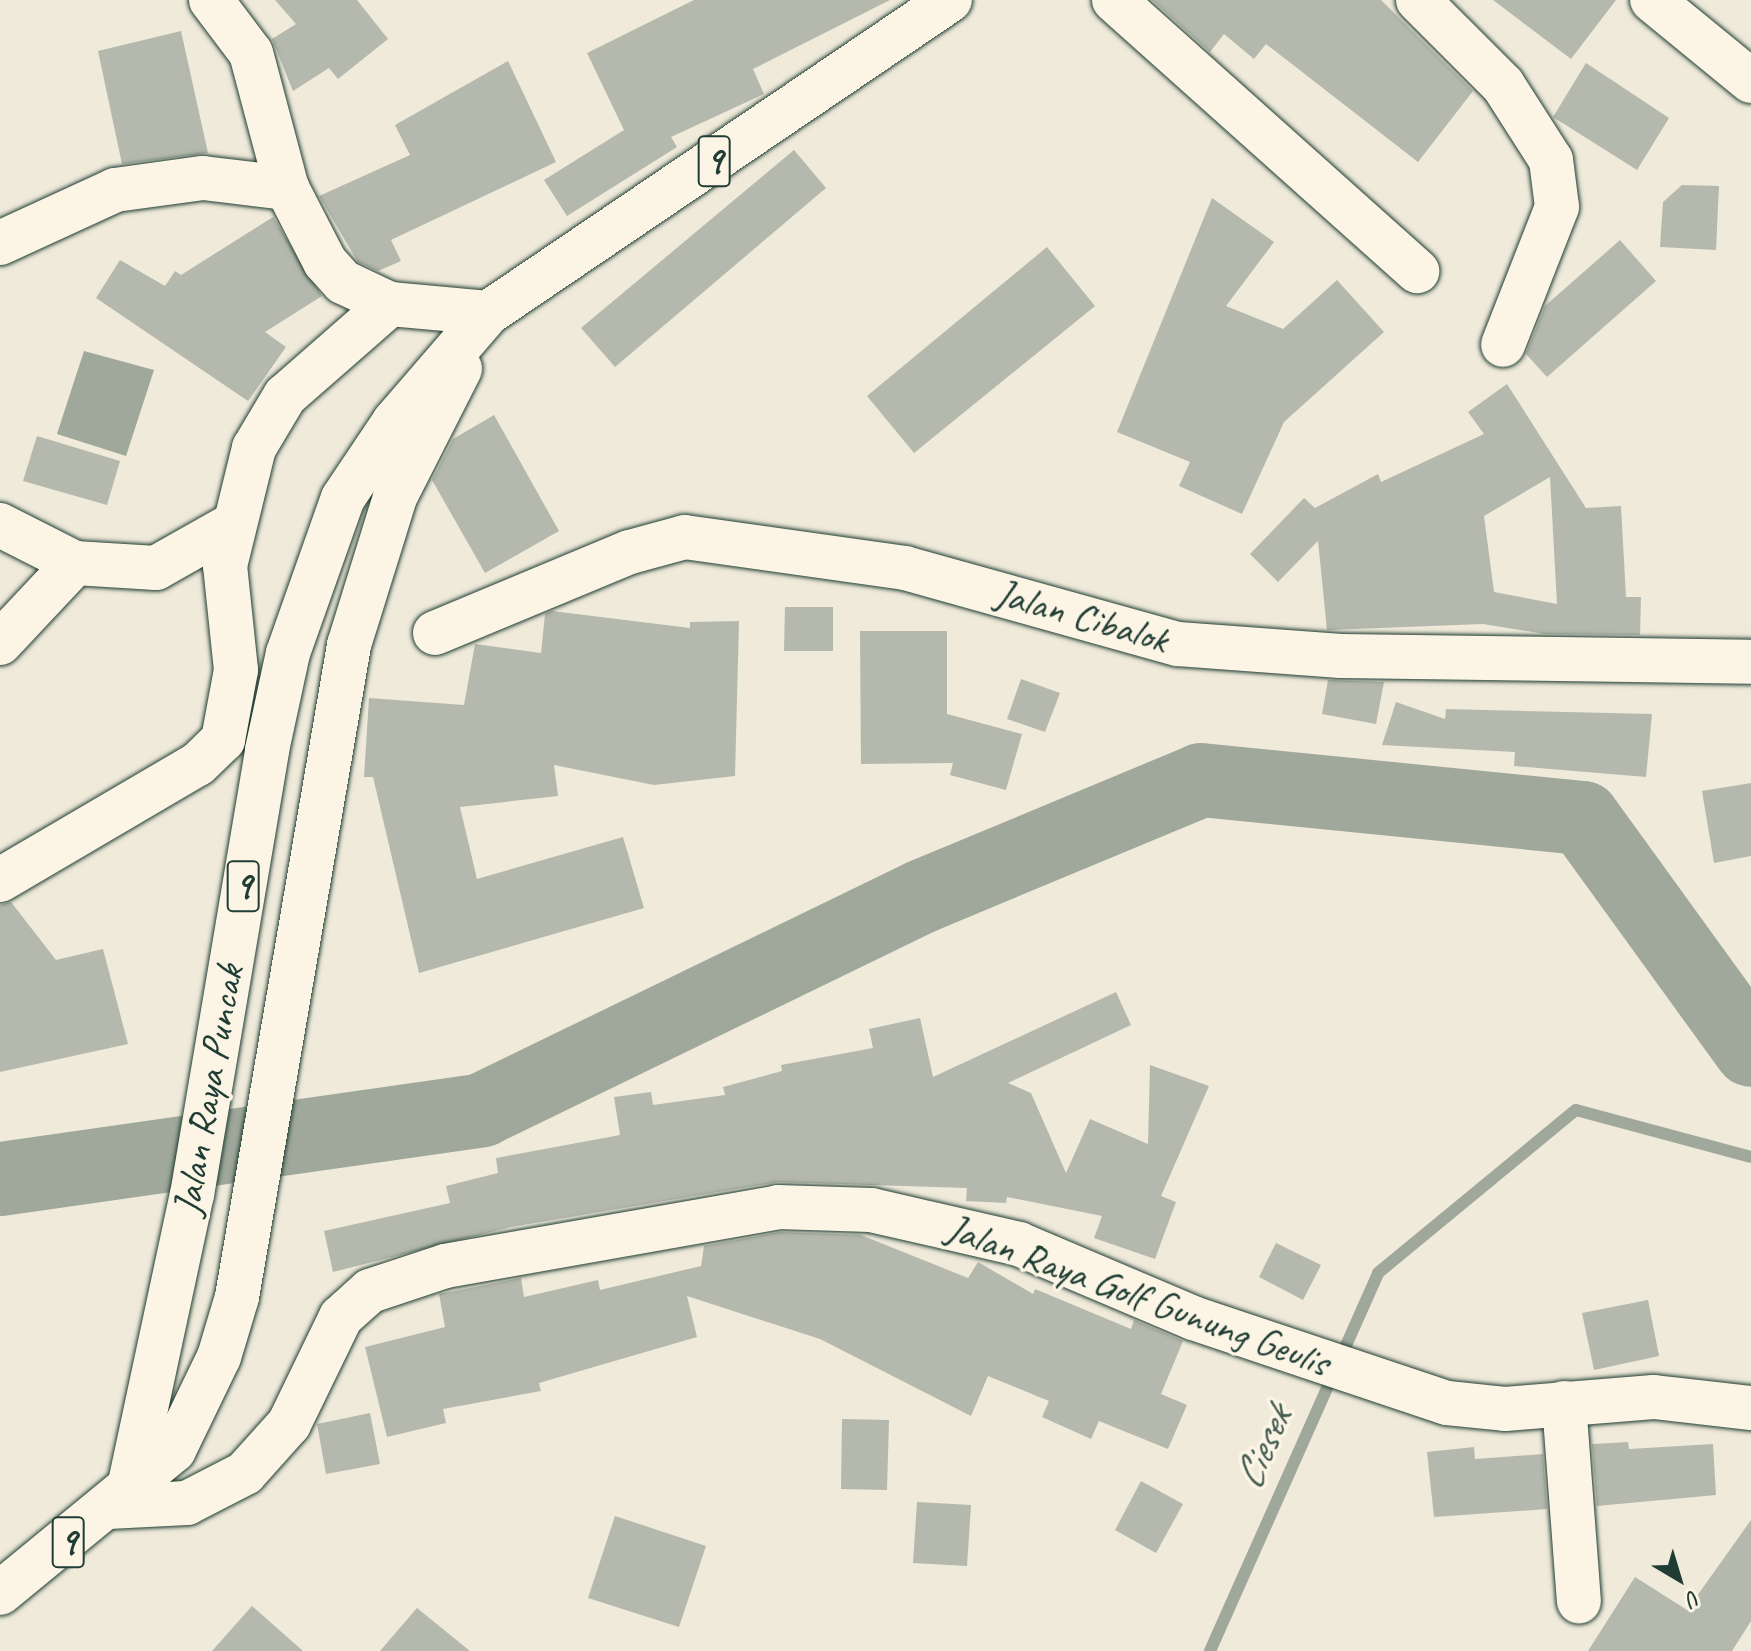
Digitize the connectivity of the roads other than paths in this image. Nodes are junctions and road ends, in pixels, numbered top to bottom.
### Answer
1 (211, 0) edge
2 (950, 0) edge
3 (1114, 0) edge
4 (1418, 0) edge
5 (1652, 0) edge
6 (1751, 81) edge
7 (287, 188) junction
8 (0, 243) edge
9 (1417, 271) dead end
10 (390, 304) junction
11 (484, 318) junction
12 (1503, 345) dead end
13 (444, 379) junction
14 (0, 525) edge
15 (232, 525) junction
16 (75, 563) junction
17 (435, 633) dead end
18 (0, 643) edge
19 (1751, 662) edge
20 (0, 880) edge
21 (1564, 1403) junction
22 (1751, 1408) edge
23 (155, 1442) junction
24 (119, 1495) junction
25 (0, 1593) edge
26 (1579, 1601) dead end

1 - 7 main road
2 - 11 main road, Jalan Raya Puncak / 9
3 - 9 main road
4 - 12 main road
5 - 6 main road
7 - 8 main road
7 - 10 main road
10 - 11 main road
10 - 15 main road
11 - 13 main road, Jalan Raya Puncak / 9
13 - 23 main road, Jalan Raya Puncak / 9
13 - 23 main road, Jalan Raya Puncak / 9
14 - 16 main road
15 - 16 main road
15 - 20 main road
16 - 18 main road
17 - 19 main road, Jalan Cibalok
21 - 22 main road, Jalan Raya Golf Gunung Geulis
21 - 24 main road, Jalan Raya Golf Gunung Geulis
21 - 26 main road
23 - 24 main road, Jalan Raya Puncak / 9
24 - 25 main road, 9

